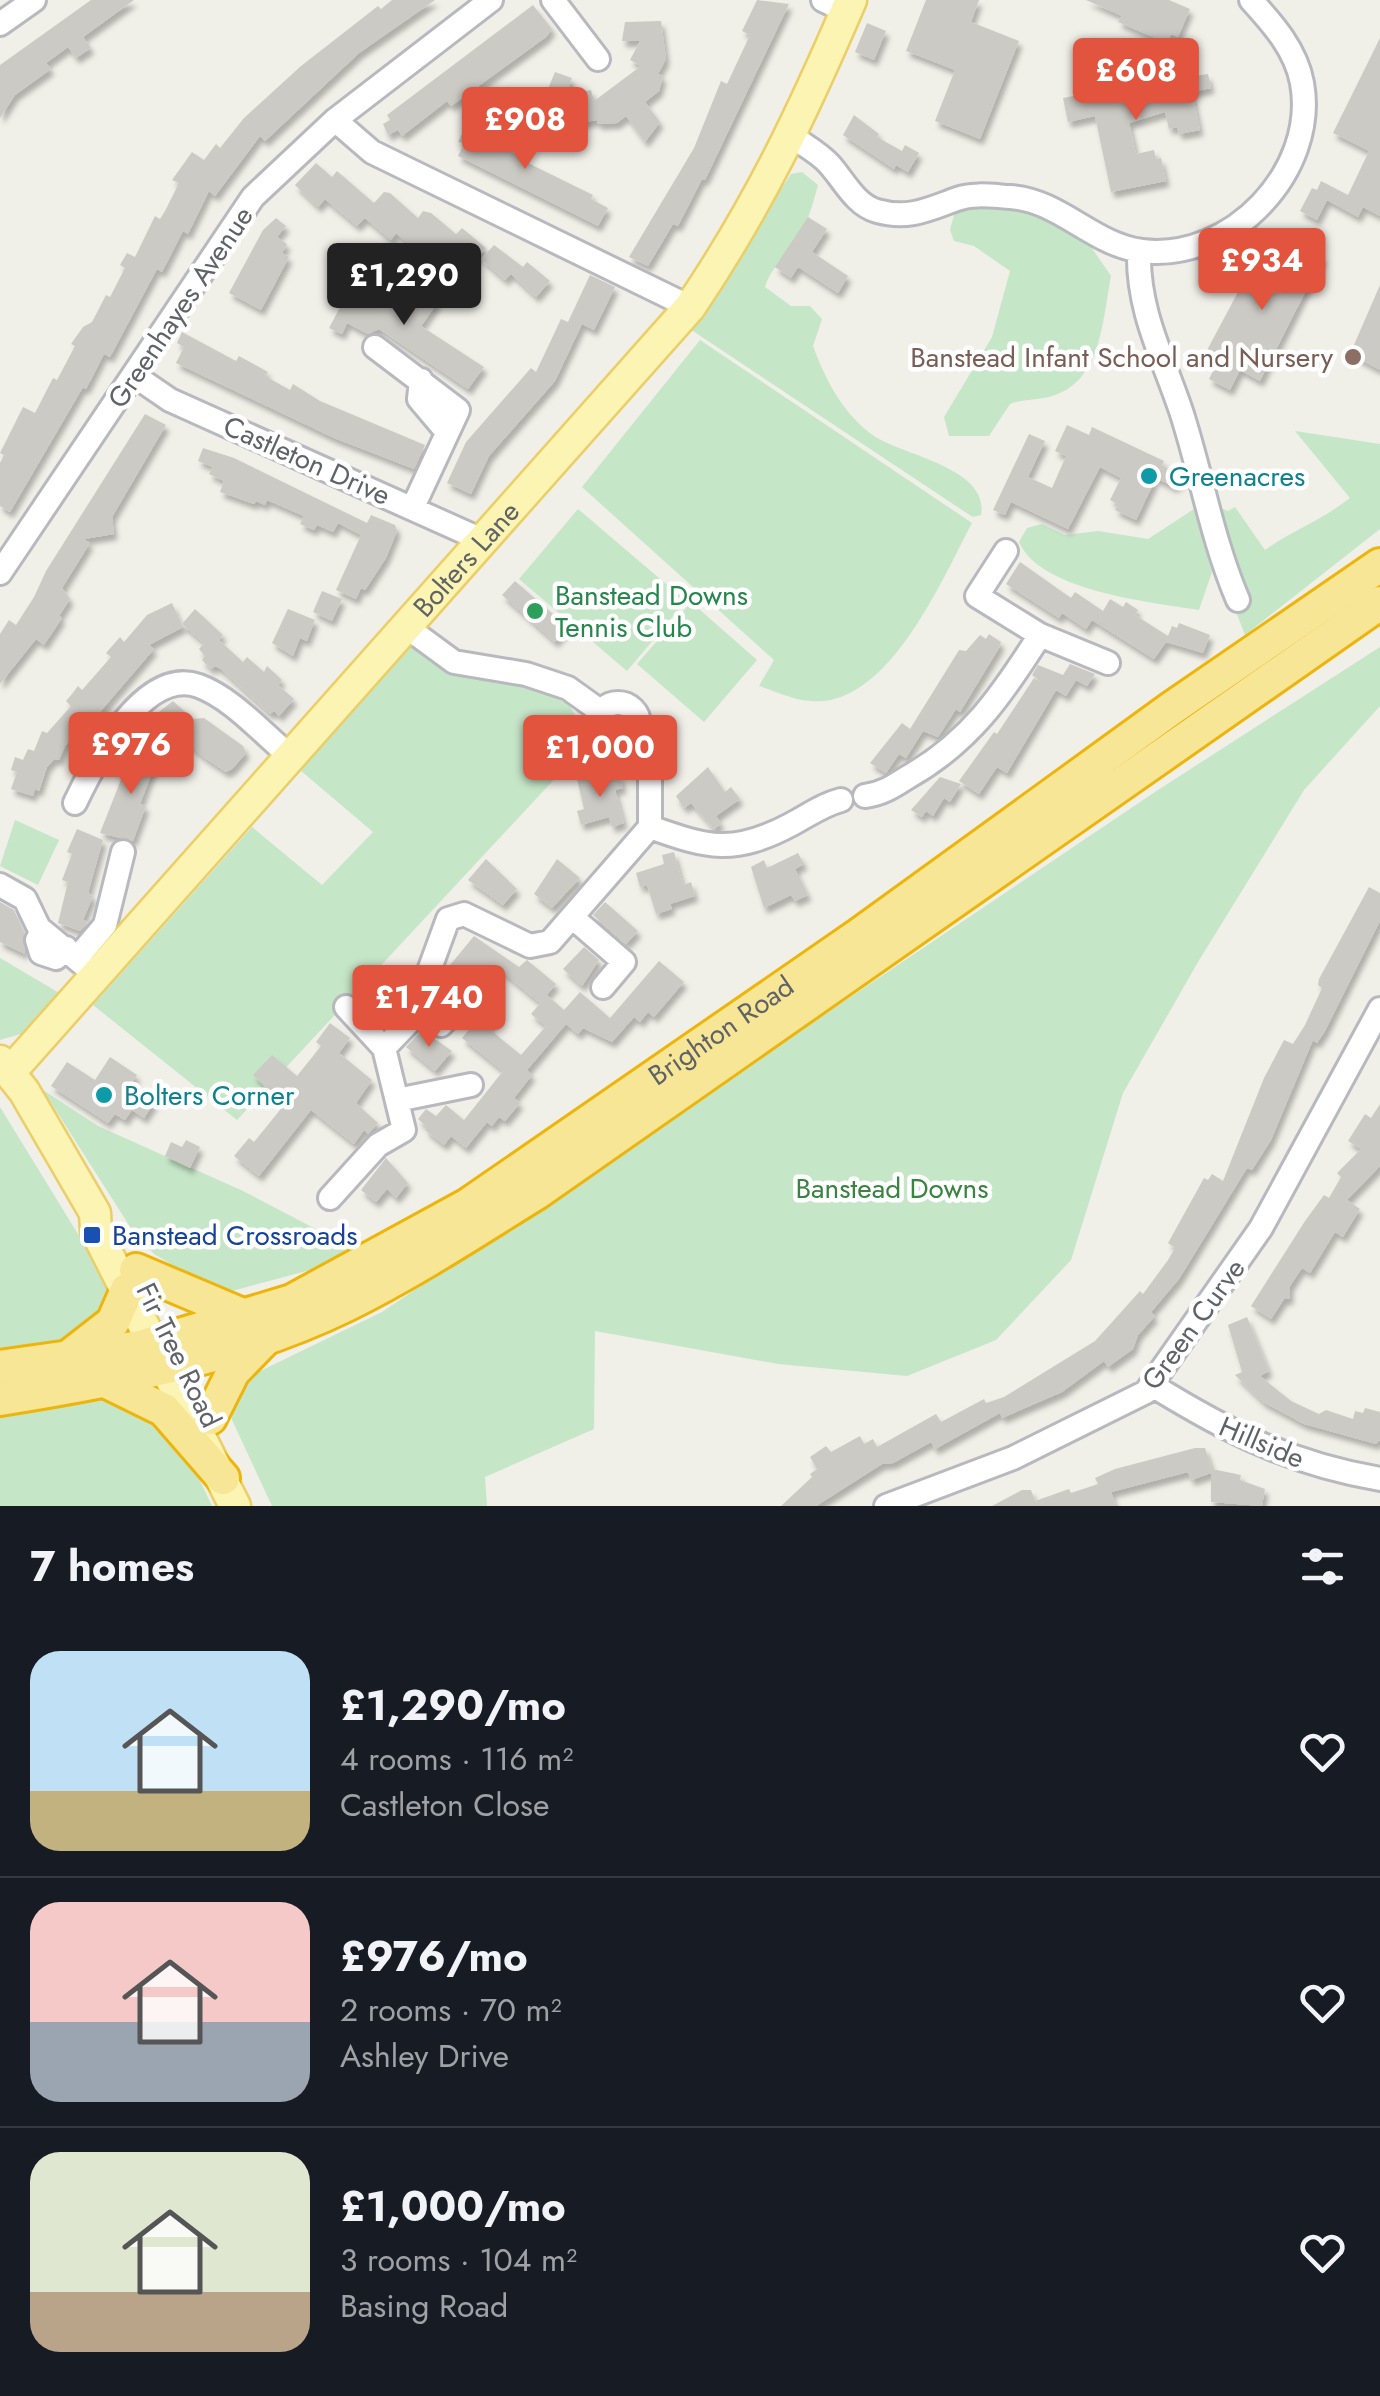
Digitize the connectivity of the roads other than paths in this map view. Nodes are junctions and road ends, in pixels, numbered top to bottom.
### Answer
1 (34, 0) edge
2 (491, 0) edge
3 (554, 0) edge
4 (1251, 0) edge
5 (840, 4) edge
6 (4, 16) edge
7 (598, 59) dead end
8 (335, 120) junction
9 (792, 137) junction
10 (1140, 251) junction
11 (690, 307) junction
12 (374, 348) dead end
13 (135, 376) junction
14 (414, 507) junction
15 (482, 540) junction
16 (1006, 551) dead end
17 (1380, 565) edge
18 (0, 573) edge
19 (978, 596) junction
20 (1238, 600) dead end
21 (1380, 603) edge
22 (964, 617) dead end
23 (405, 626) junction
24 (1040, 635) junction
25 (1108, 662) dead end
26 (290, 756) junction
27 (75, 803) dead end
28 (650, 827) junction
29 (122, 852) dead end
30 (0, 885) edge
31 (572, 918) junction
32 (77, 958) junction
33 (604, 987) dead end
34 (467, 998) dead end
35 (346, 1008) dead end
36 (417, 1008) junction
37 (1380, 1010) edge
38 (384, 1048) junction
39 (6, 1066) edge
40 (471, 1085) dead end
41 (398, 1100) junction
42 (404, 1130) junction
43 (414, 1153) dead end
44 (330, 1198) dead end
45 (132, 1280) junction
46 (357, 1283) junction
47 (260, 1325) junction
48 (170, 1353) junction
49 (68, 1356) junction
50 (0, 1367) edge
51 (107, 1382) junction
52 (1152, 1385) junction
53 (0, 1399) edge
54 (210, 1418) junction
55 (1380, 1478) edge
56 (229, 1492) edge
57 (250, 1506) edge
58 (886, 1506) edge

1 - 6 street
2 - 8 street, Greenhayes Avenue
3 - 7 street
4 - 10 street
5 - 9 main road, Bolters Lane
8 - 11 street
8 - 13 street, Greenhayes Avenue
9 - 10 street
9 - 11 main road, Bolters Lane
10 - 20 street
11 - 15 main road, Bolters Lane
12 - 14 street
13 - 14 street, Castleton Drive
13 - 18 street, Greenhayes Avenue
14 - 15 street, Castleton Drive
15 - 23 main road, Bolters Lane
16 - 19 street
17 - 46 highway, Brighton Road
19 - 22 street
19 - 24 street
21 - 46 highway, Brighton Road
23 - 26 main road, Bolters Lane
23 - 28 street
24 - 25 street
24 - 28 street
26 - 27 street
26 - 32 main road, Bolters Lane
28 - 31 street
29 - 32 street
30 - 32 street
31 - 33 street
31 - 36 street
32 - 39 main road, Bolters Lane
34 - 36 street
35 - 38 street
36 - 38 street
37 - 52 street, Green Curve
38 - 41 street
39 - 45 main road, Fir Tree Road
40 - 41 street
41 - 42 street
42 - 43 street
42 - 44 street
45 - 47 highway
45 - 48 main road, Fir Tree Road
45 - 49 highway
46 - 47 highway, Brighton Road
47 - 48 highway, Brighton Road
47 - 54 highway
48 - 49 highway, Brighton Road
48 - 51 highway, Brighton Road
48 - 54 main road, Fir Tree Road
48 - 56 main road, Fir Tree Road
49 - 50 highway, Brighton Road
51 - 53 highway, Brighton Road
51 - 56 highway
52 - 55 street, Hillside
52 - 58 street, Green Curve
54 - 57 main road, Fir Tree Road

